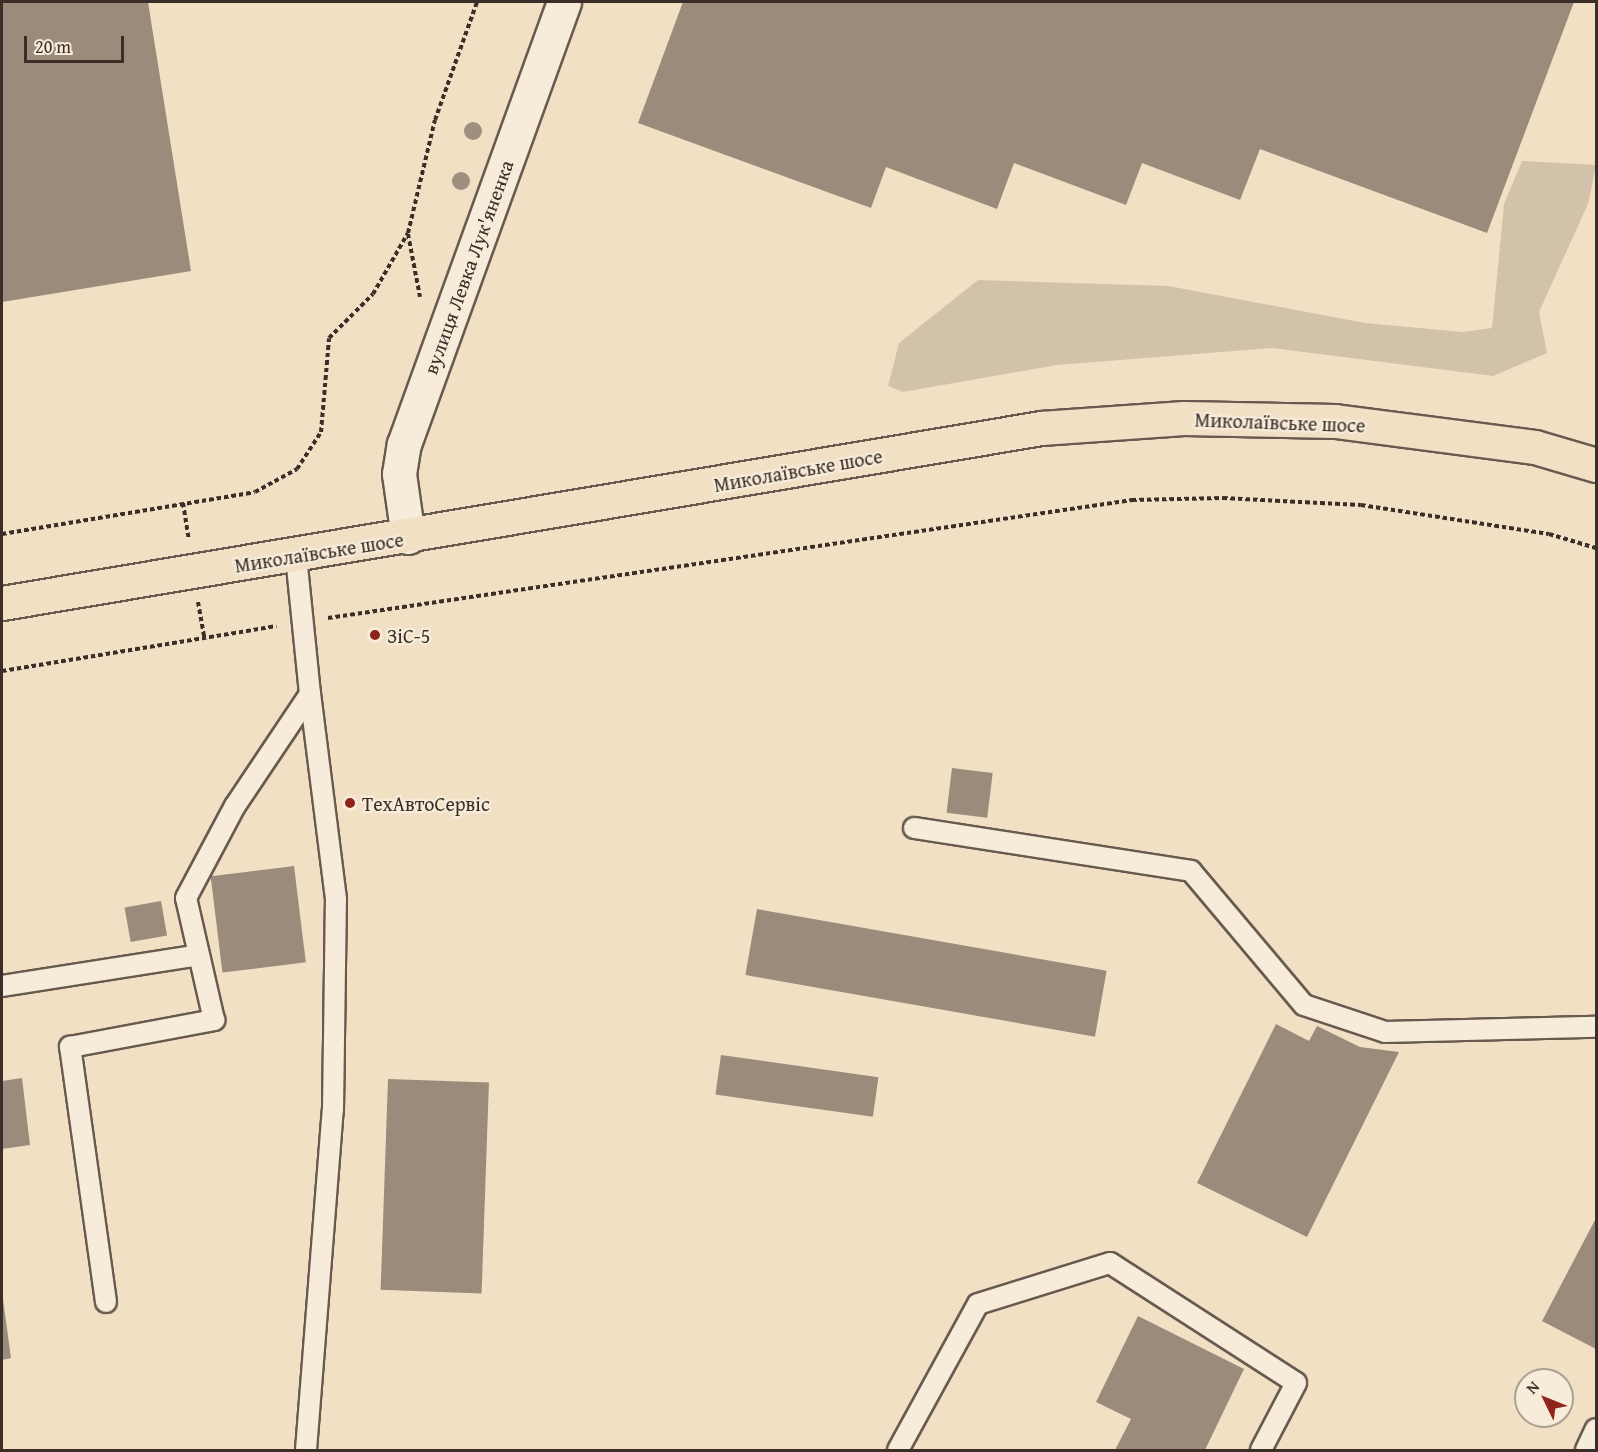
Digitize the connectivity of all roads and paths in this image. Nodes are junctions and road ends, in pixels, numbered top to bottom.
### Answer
1 (477, 2) edge
2 (564, 2) edge
3 (408, 233) junction
4 (444, 333) junction
5 (1596, 440) edge
6 (1535, 447) junction
7 (1596, 465) edge
8 (2, 534) edge
9 (408, 537) junction
10 (1596, 549) edge
11 (296, 556) junction
12 (2, 603) edge
13 (302, 622) junction
14 (2, 671) edge
15 (310, 694) junction
16 (914, 828) dead end
17 (199, 955) junction
18 (2, 987) edge
19 (1596, 1027) edge
20 (106, 1302) dead end
21 (1596, 1429) edge
22 (306, 1450) edge
23 (898, 1450) edge
24 (1261, 1450) edge
25 (1586, 1450) edge

1 - 3 path
2 - 4 street, вулиця Левка Лук'яненка
3 - 4 path
3 - 8 path
4 - 9 street, вулиця Левка Лук'яненка
5 - 6 main road
6 - 7 main road, Миколаївське шосе
6 - 9 main road, Миколаївське шосе
9 - 11 main road, Миколаївське шосе
10 - 13 path
11 - 12 main road, Миколаївське шосе
11 - 13 lane
13 - 14 path
13 - 15 lane
15 - 17 lane
15 - 22 lane
16 - 19 lane
17 - 18 lane
17 - 20 lane
21 - 25 lane
23 - 24 lane

